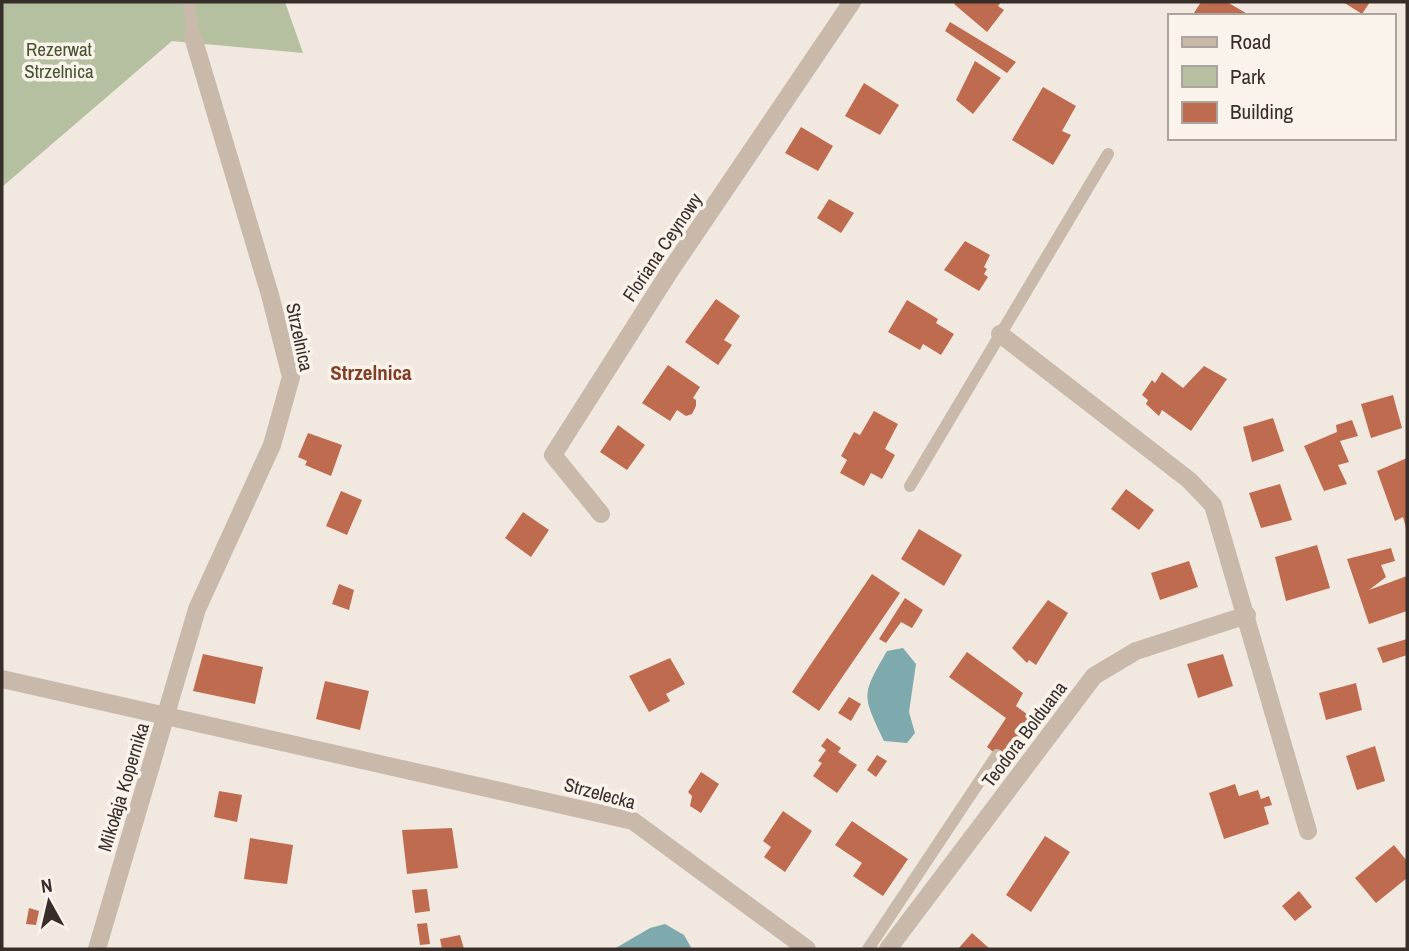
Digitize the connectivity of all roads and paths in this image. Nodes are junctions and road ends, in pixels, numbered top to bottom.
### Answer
1 (190, 2) edge
2 (852, 2) edge
3 (193, 37) joint
4 (1108, 154) dead end
5 (1000, 334) junction
6 (909, 486) dead end
7 (601, 514) dead end
8 (1247, 615) junction
9 (2, 680) edge
10 (166, 718) junction
11 (997, 755) dead end
12 (1308, 831) dead end
13 (97, 949) edge
14 (807, 949) edge
15 (868, 949) edge
16 (888, 949) edge

1 - 3 lane
2 - 7 street, Floriana Ceynowy
3 - 10 street, Strzelnica
4 - 5 lane
5 - 6 lane
5 - 8 street
8 - 12 street
8 - 16 street, Teodora Bolduana
9 - 10 street
10 - 13 street, Mikołaja Kopernika
10 - 14 street, Strzelecka
11 - 15 lane

